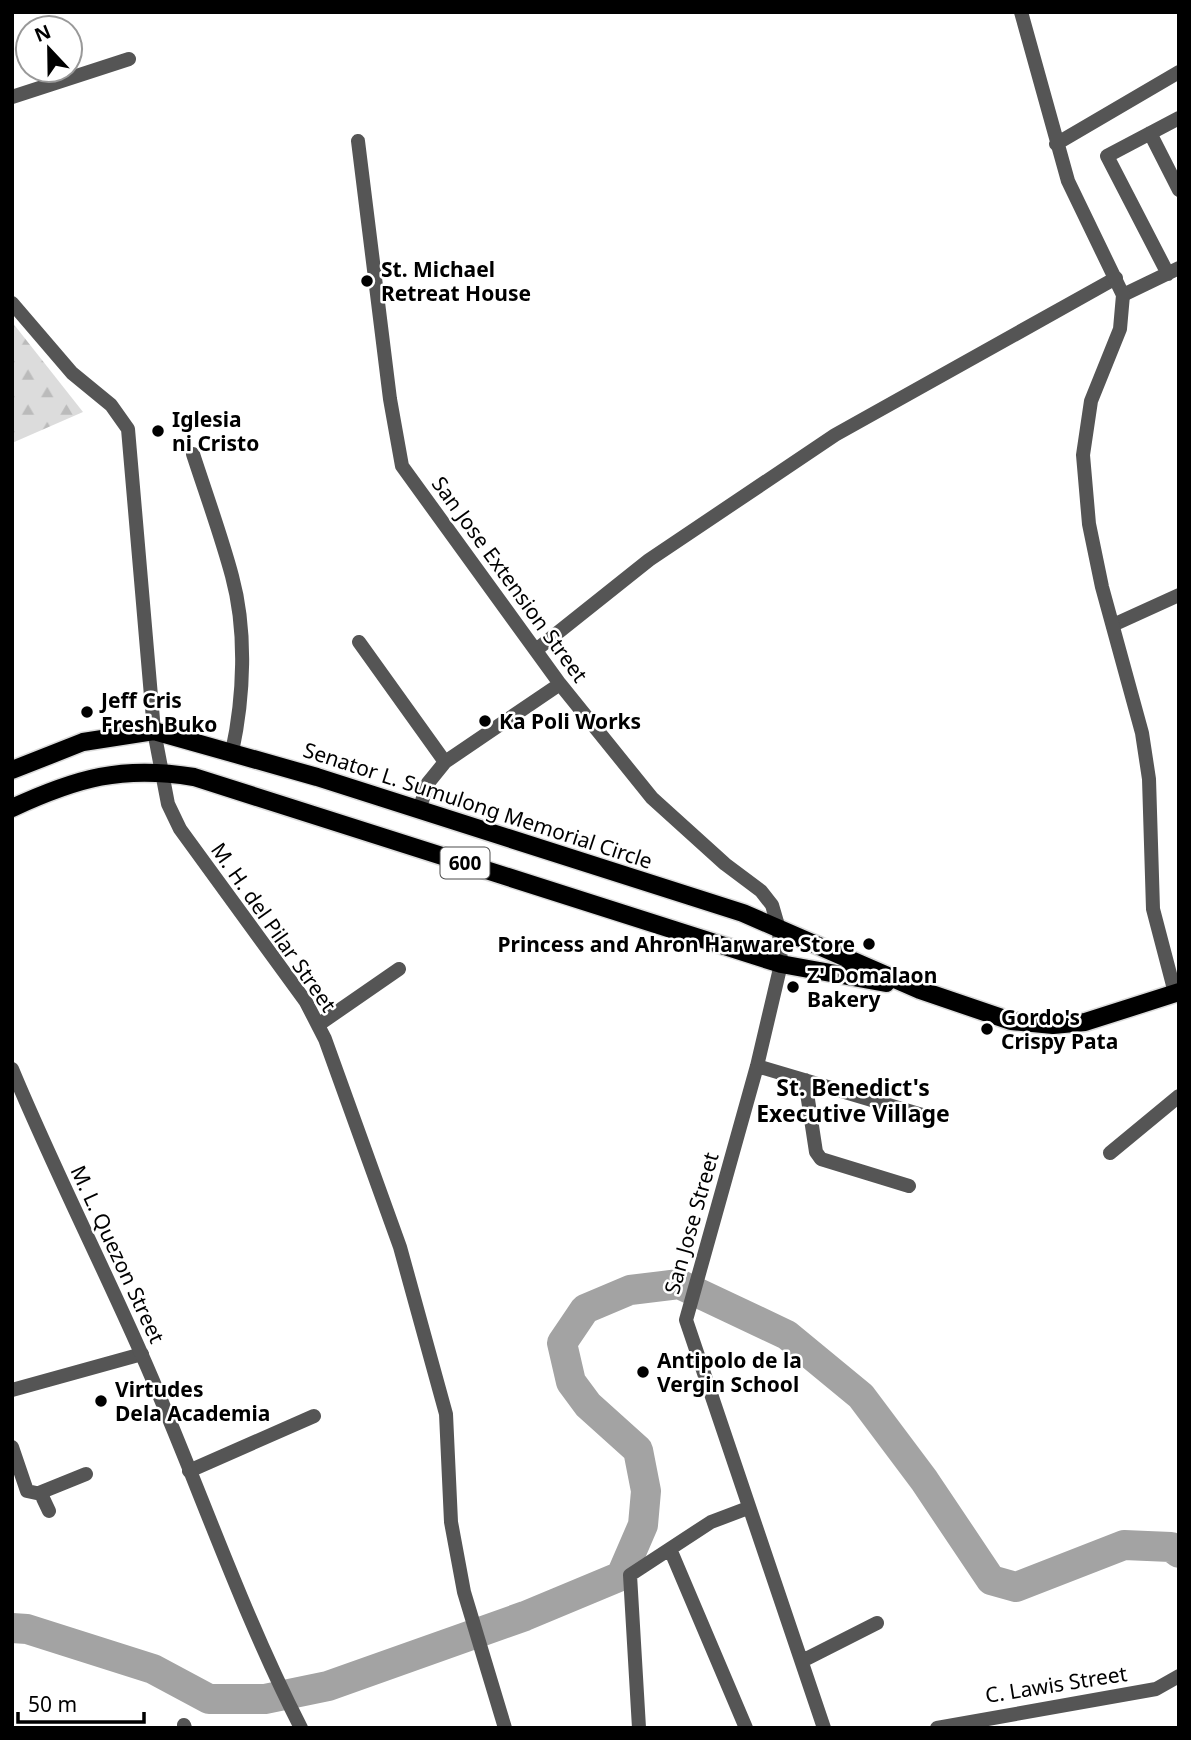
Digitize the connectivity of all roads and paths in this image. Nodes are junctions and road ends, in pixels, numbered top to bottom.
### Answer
1 (1021, 12) edge
2 (129, 59) dead end
3 (1179, 72) edge
4 (12, 97) edge
5 (1179, 118) edge
6 (1150, 133) junction
7 (358, 141) dead end
8 (1056, 144) junction
9 (1179, 190) edge
10 (1173, 271) edge
11 (1116, 278) junction
12 (1123, 295) junction
13 (12, 303) edge
14 (193, 454) dead end
15 (1178, 598) edge
16 (1113, 625) junction
17 (359, 642) dead end
18 (536, 650) junction
19 (560, 684) junction
20 (154, 731) junction
21 (232, 752) junction
22 (445, 762) junction
23 (12, 770) edge
24 (160, 771) junction
25 (12, 808) edge
26 (419, 810) junction
27 (779, 929) junction
28 (781, 964) junction
29 (399, 970) dead end
30 (920, 990) junction
31 (1178, 996) edge
32 (318, 1025) junction
33 (757, 1066) junction
34 (12, 1069) edge
35 (805, 1080) junction
36 (1179, 1096) edge
37 (929, 1117) dead end
38 (1110, 1153) dead end
39 (909, 1186) dead end
40 (142, 1354) junction
41 (12, 1390) edge
42 (314, 1416) dead end
43 (12, 1447) edge
44 (189, 1471) junction
45 (86, 1474) dead end
46 (39, 1493) junction
47 (748, 1508) junction
48 (50, 1511) dead end
49 (670, 1549) junction
50 (877, 1623) dead end
51 (802, 1661) junction
52 (1179, 1676) edge
53 (986, 1722) edge
54 (301, 1728) edge
55 (505, 1728) edge
56 (639, 1728) edge
57 (746, 1728) edge
58 (824, 1728) edge
59 (937, 1728) edge

1 - 8 street
2 - 4 street
3 - 8 street
5 - 6 street
6 - 9 street
6 - 10 street
7 - 18 street, San Jose Extension Street
8 - 11 street
10 - 12 street
11 - 12 street
11 - 18 street
12 - 16 street
13 - 20 street, M. H. del Pilar Street
14 - 21 street
15 - 16 street
16 - 31 street
17 - 22 street
18 - 19 street, San Jose Extension Street
19 - 22 street
19 - 27 street, San Jose Extension Street
20 - 21 main road, Senator L. Sumulong Memorial Circle / 600
20 - 23 main road, Senator L. Sumulong Memorial Circle / 600
20 - 24 street, M. H. del Pilar Street
21 - 26 main road, Senator L. Sumulong Memorial Circle / 600
22 - 26 street
24 - 25 main road, Senator L. Sumulong Memorial Circle / 600
24 - 28 main road, Senator L. Sumulong Memorial Circle / 600
24 - 32 street, M. H. del Pilar Street
26 - 27 main road, Senator L. Sumulong Memorial Circle / 600
27 - 28 street, San Jose Extension Street
27 - 30 main road, Senator L. Sumulong Memorial Circle / 600
28 - 30 main road, Senator L. Sumulong Memorial Circle / 600
28 - 33 street, San Jose Street
29 - 32 street
30 - 31 main road, Senator L. Sumulong Memorial Circle / 600
32 - 55 street, M. H. del Pilar Street
33 - 35 street
33 - 47 street, San Jose Street
34 - 40 street, M. L. Quezon Street
35 - 37 street
35 - 39 street
36 - 38 street
40 - 41 street
40 - 44 street, M. L. Quezon Street
42 - 44 street
43 - 46 street
44 - 54 street, M. L. Quezon Street
45 - 46 street
46 - 48 street
47 - 49 street
47 - 51 street, San Jose Street
49 - 56 street
49 - 57 street
50 - 51 street
51 - 58 street, San Jose Street
52 - 53 street, C. Lawis Street
53 - 59 street, C. Lawis Street

